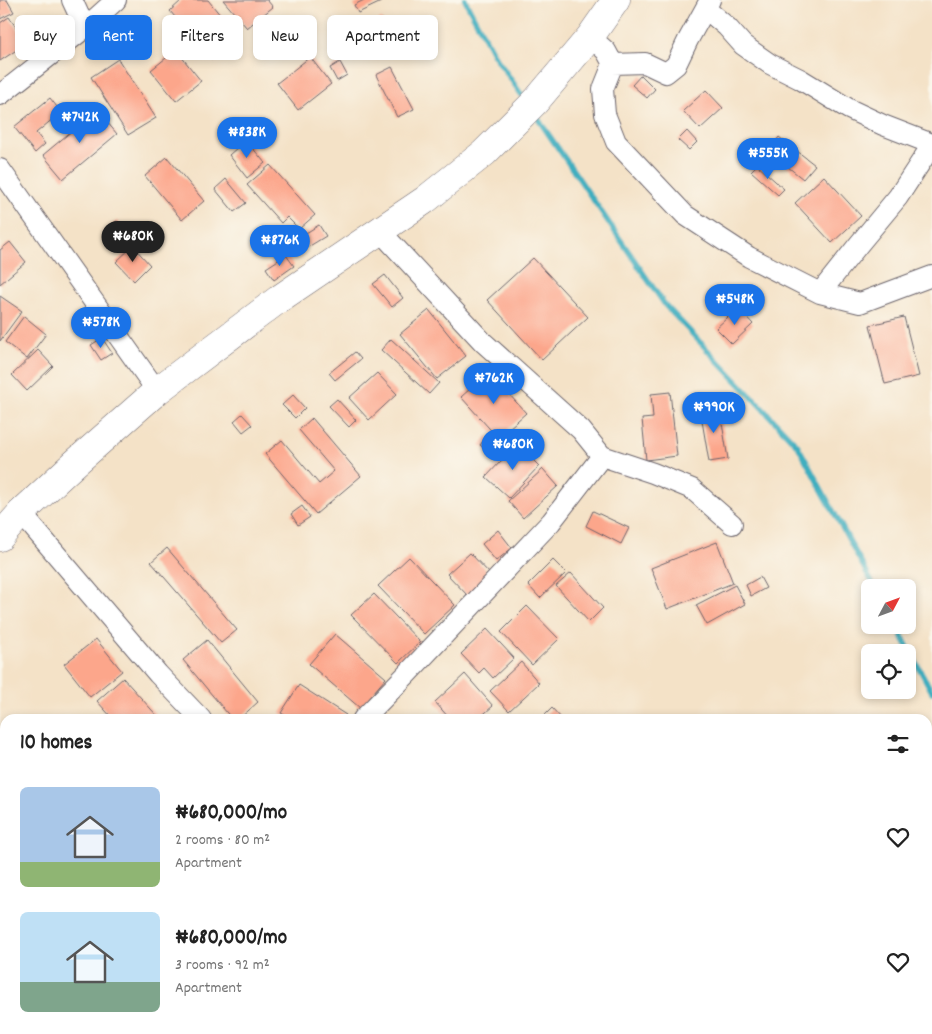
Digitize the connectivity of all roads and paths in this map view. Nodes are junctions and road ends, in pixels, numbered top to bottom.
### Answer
1 (72, 0) edge
2 (116, 0) edge
3 (616, 0) edge
4 (708, 5) edge
5 (99, 15) edge
6 (85, 28) joint
7 (590, 37) junction
8 (613, 64) junction
9 (0, 95) edge
10 (932, 144) edge
11 (0, 169) edge
12 (380, 231) junction
13 (932, 276) edge
14 (820, 293) junction
15 (157, 391) junction
16 (602, 456) junction
17 (21, 513) junction
18 (732, 524) dead end
19 (0, 537) edge
20 (196, 714) edge
21 (368, 714) edge

1 - 6 street
2 - 5 street
3 - 7 main road
4 - 8 street
4 - 10 street
6 - 9 street
7 - 8 street
7 - 12 main road
8 - 14 street
10 - 14 street
11 - 15 street
12 - 15 main road
12 - 16 street
13 - 14 street
15 - 17 main road
16 - 18 street
16 - 21 street
17 - 19 main road
17 - 20 street

